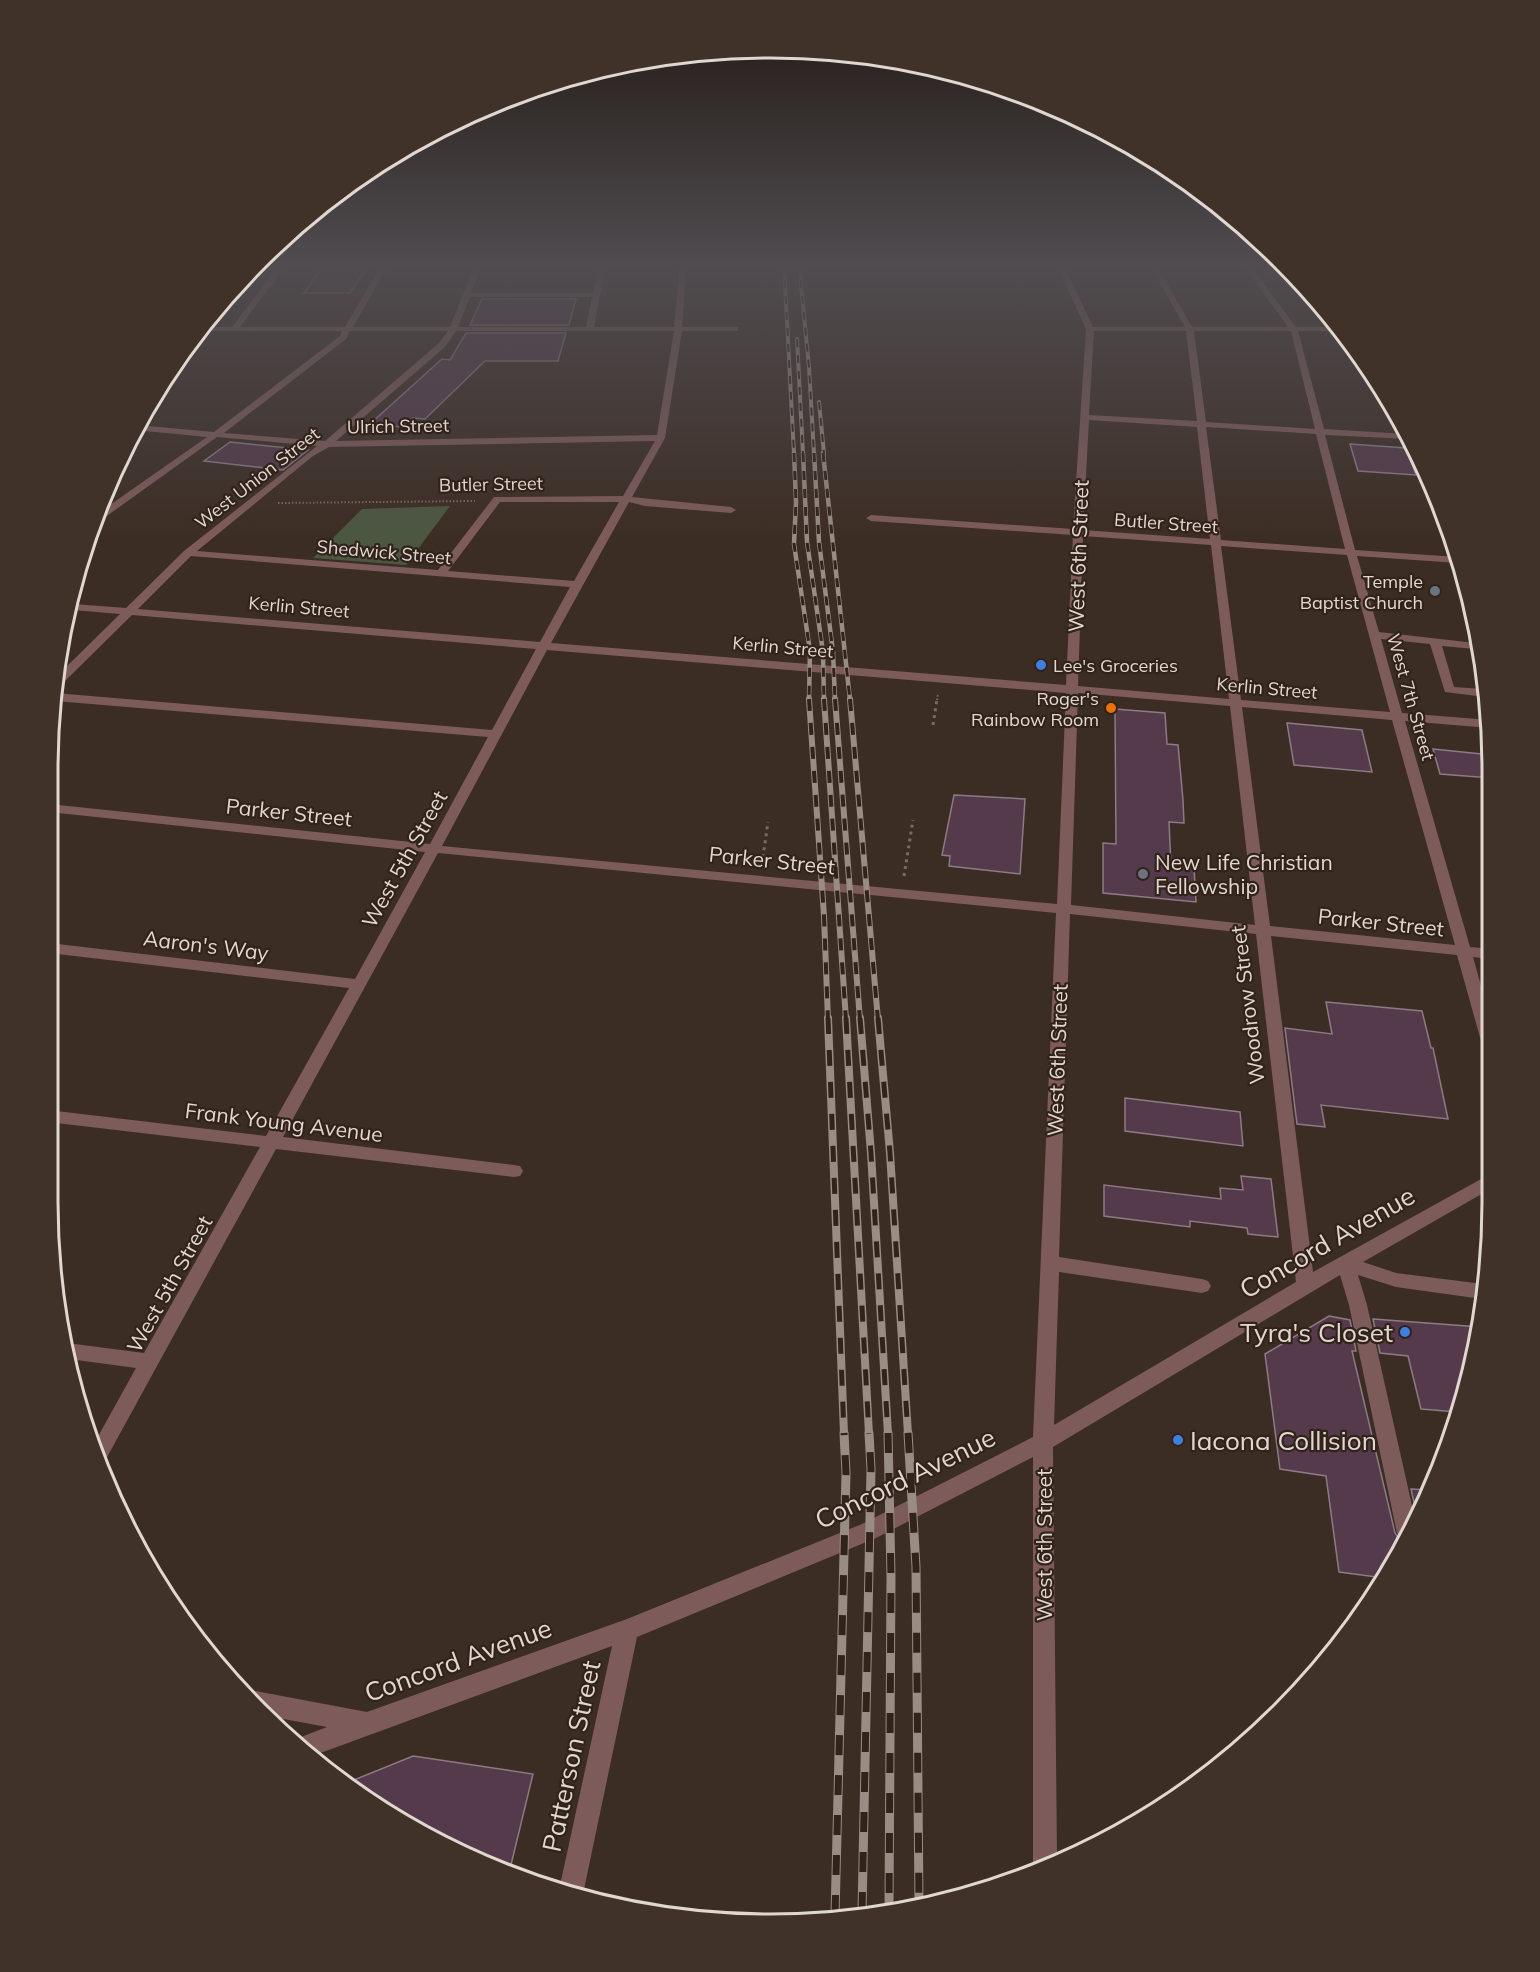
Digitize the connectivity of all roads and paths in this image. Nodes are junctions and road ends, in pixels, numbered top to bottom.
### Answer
1 (318, 356) edge
2 (430, 356) edge
3 (674, 356) edge
4 (1088, 356) edge
5 (1193, 356) edge
6 (1301, 356) edge
7 (1084, 417) junction
8 (1201, 424) junction
9 (146, 429) edge
10 (1319, 431) junction
11 (216, 435) junction
12 (1398, 436) edge
13 (661, 438) junction
14 (327, 444) junction
15 (497, 499) junction
16 (627, 499) junction
17 (251, 503) junction
18 (730, 510) dead end
19 (108, 511) edge
20 (871, 518) dead end
21 (1078, 533) junction
22 (1215, 543) junction
23 (1351, 552) junction
24 (188, 553) junction
25 (1449, 559) edge
26 (441, 573) junction
27 (577, 584) junction
28 (78, 607) edge
29 (129, 611) junction
30 (1375, 636) junction
31 (1434, 642) junction
32 (546, 646) junction
33 (1470, 646) edge
34 (65, 675) edge
35 (941, 679) junction
36 (1072, 690) junction
37 (1477, 692) edge
38 (63, 698) edge
39 (1236, 703) junction
40 (1398, 717) junction
41 (1480, 723) edge
42 (933, 725) dead end
43 (497, 734) junction
44 (59, 809) edge
45 (913, 820) dead end
46 (768, 822) dead end
47 (434, 849) junction
48 (759, 880) junction
49 (901, 894) junction
50 (1062, 909) junction
51 (1262, 930) junction
52 (59, 949) edge
53 (1464, 952) junction
54 (1482, 953) edge
55 (358, 984) junction
56 (1482, 1016) edge
57 (59, 1117) edge
58 (271, 1143) junction
59 (514, 1171) dead end
60 (1482, 1186) edge
61 (1050, 1263) junction
62 (1345, 1263) junction
63 (1202, 1286) dead end
64 (1306, 1286) junction
65 (1475, 1291) edge
66 (75, 1352) edge
67 (150, 1362) junction
68 (1043, 1442) junction
69 (102, 1447) edge
70 (1406, 1522) edge
71 (627, 1630) junction
72 (266, 1704) edge
73 (365, 1724) junction
74 (310, 1745) edge
75 (1045, 1858) edge
76 (573, 1885) edge

1 - 11 street
2 - 14 street, West Union Street
3 - 13 street, West 5th Street
4 - 7 street, West 6th Street
5 - 8 street, Woodrow Street
6 - 10 street, West 7th Street
7 - 8 street
7 - 21 street, West 6th Street
8 - 10 street
8 - 22 street, Woodrow Street
9 - 11 street, Ulrich Street
10 - 12 street
10 - 23 street, West 7th Street
11 - 14 street, Ulrich Street
11 - 19 street
13 - 14 street, Ulrich Street
13 - 16 street, West 5th Street
14 - 17 street, West Union Street
15 - 16 street, Butler Street
15 - 17 path, Butler Street
15 - 26 street
16 - 18 street, Butler Street
16 - 27 street, West 5th Street
17 - 24 street, West Union Street
20 - 21 street, Butler Street
21 - 22 street, Butler Street
21 - 36 street, West 6th Street
22 - 23 street, Butler Street
22 - 39 street, Woodrow Street
23 - 25 street, Butler Street
23 - 30 street, West 7th Street
24 - 26 street, Shedwick Street
24 - 29 street, West Union Street
26 - 27 street, Shedwick Street
27 - 32 street, West 5th Street
28 - 29 street, Kerlin Street
29 - 32 street, Kerlin Street
29 - 34 street, West Union Street
30 - 31 street
30 - 40 street, West 7th Street
31 - 33 street
31 - 37 street
32 - 35 street, Kerlin Street
32 - 43 street, West 5th Street
35 - 36 street, Kerlin Street
35 - 42 path
36 - 39 street, Kerlin Street
36 - 50 street, West 6th Street
38 - 43 street
39 - 40 street, Kerlin Street
39 - 51 street, Woodrow Street
40 - 41 street, Kerlin Street
40 - 53 street, West 7th Street
43 - 47 street, West 5th Street
44 - 47 street, Parker Street
45 - 49 path
46 - 48 path
47 - 48 street, Parker Street
47 - 55 street, West 5th Street
48 - 49 street, Parker Street
49 - 50 street, Parker Street
50 - 51 street, Parker Street
50 - 61 street, West 6th Street
51 - 53 street, Parker Street
51 - 64 street, Woodrow Street
52 - 55 street, Aaron's Way
53 - 54 street, Parker Street
53 - 56 street, West 7th Street
55 - 58 street, West 5th Street
57 - 58 street, Frank Young Avenue
58 - 59 street, Frank Young Avenue
58 - 67 street, West 5th Street
60 - 62 street, Concord Avenue
61 - 63 street
61 - 68 street, West 6th Street
62 - 64 street, Concord Avenue
62 - 65 street
62 - 70 street
64 - 68 street, Concord Avenue
66 - 67 street
67 - 69 street, West 5th Street
68 - 71 street, Concord Avenue
68 - 75 street, West 6th Street
71 - 73 street, Concord Avenue
71 - 76 street, Patterson Street
72 - 73 street
73 - 74 street, Concord Avenue

